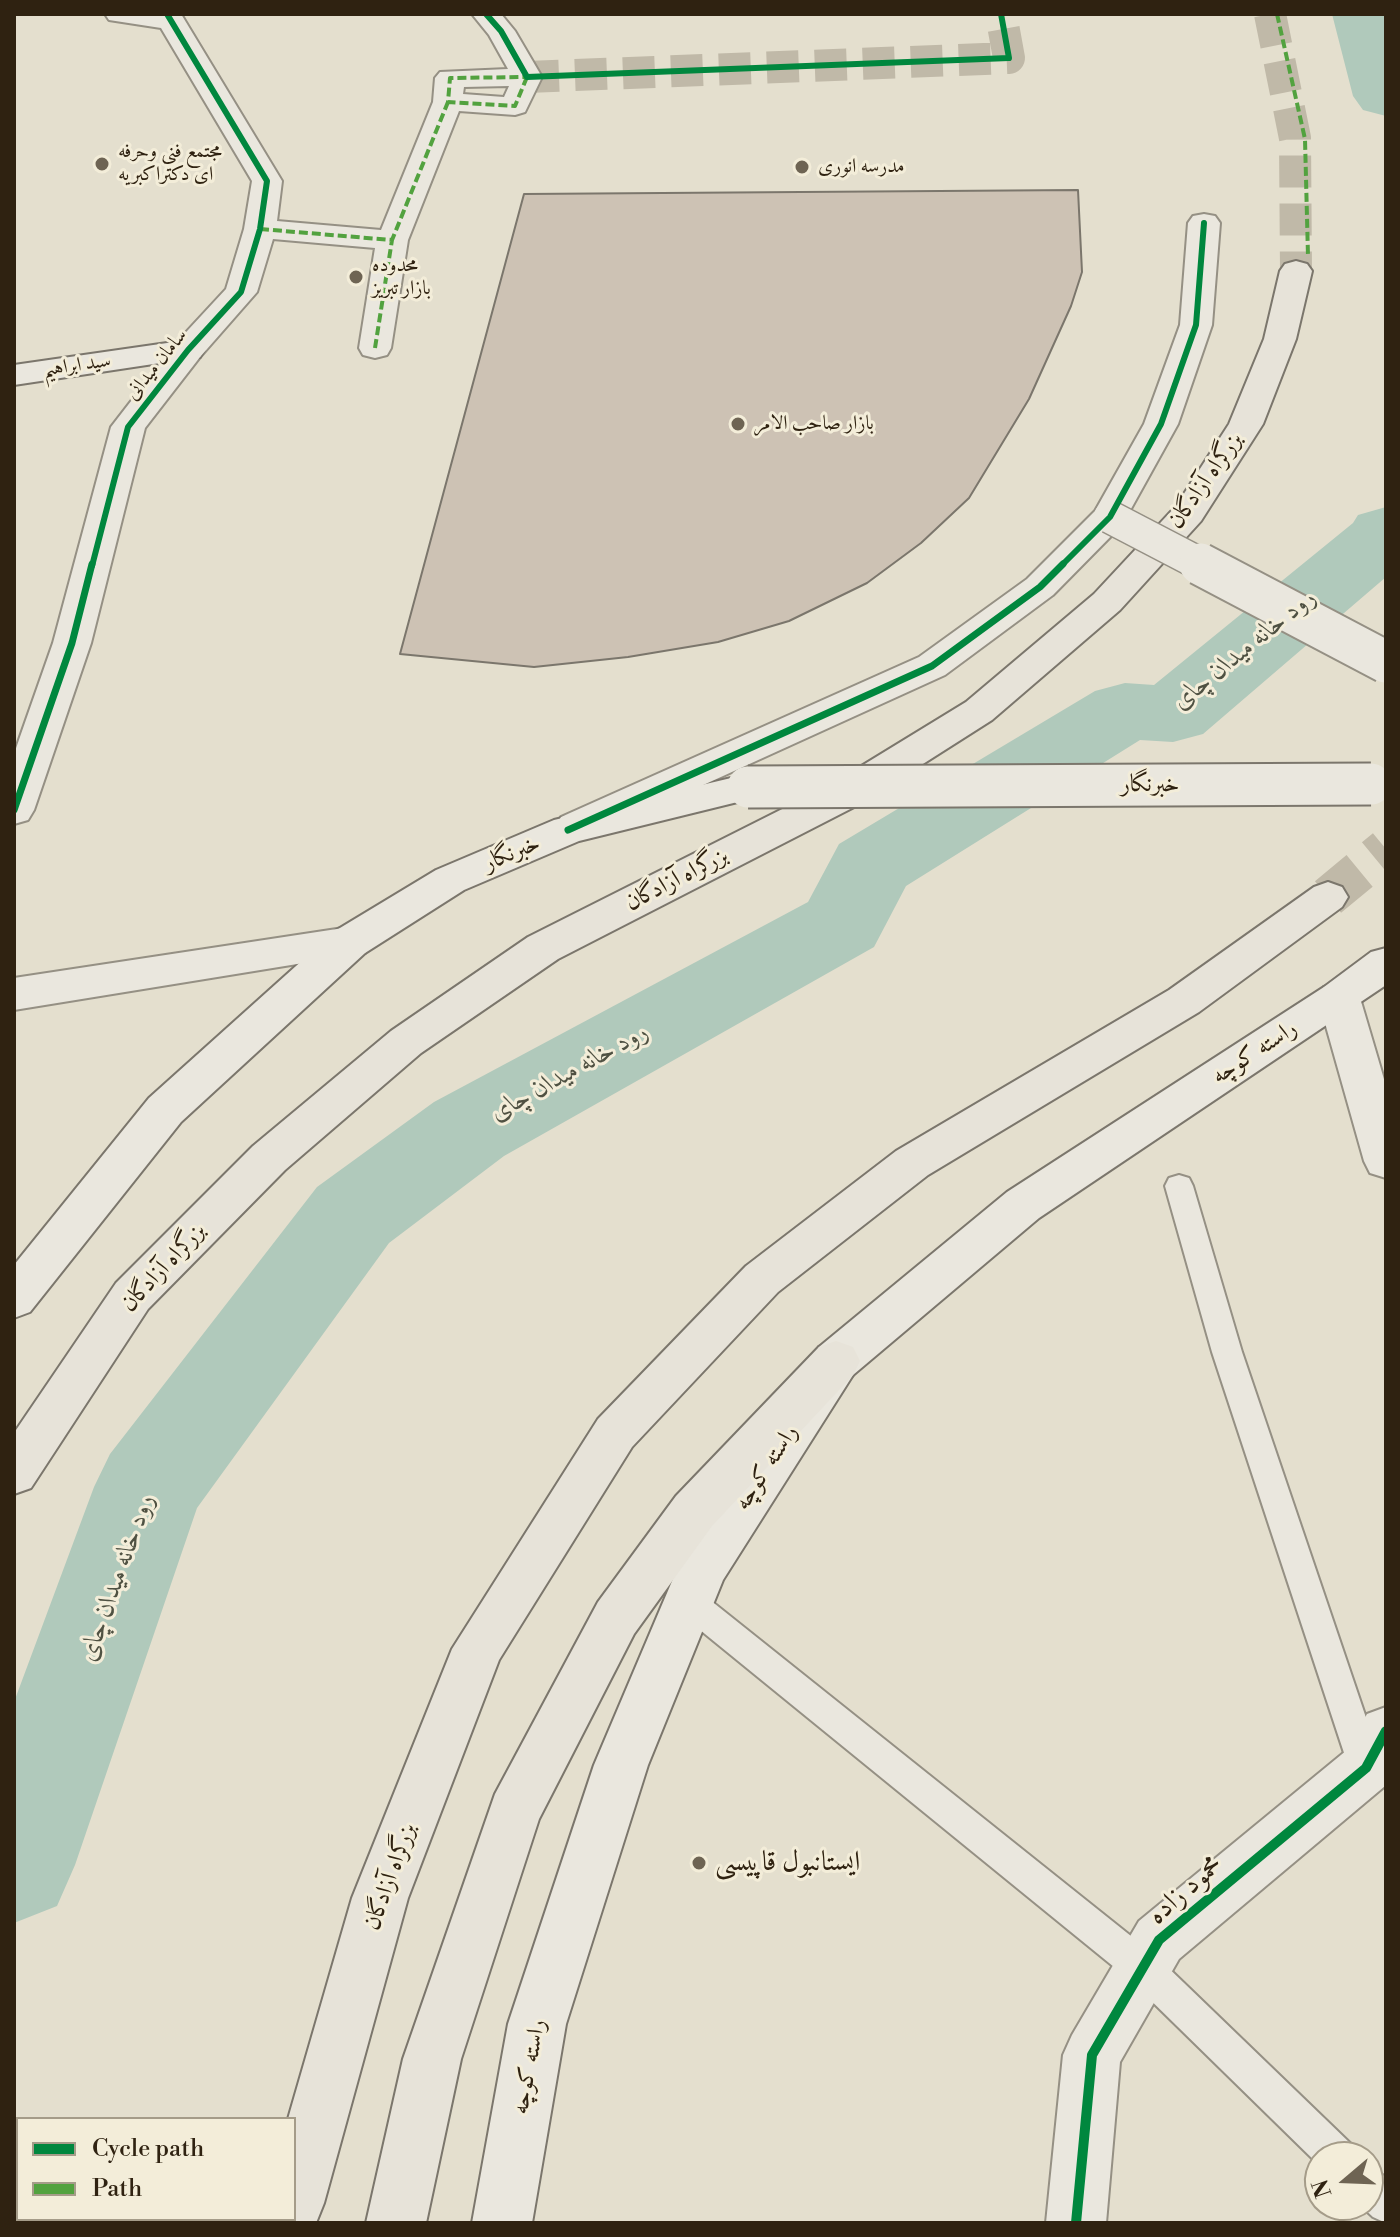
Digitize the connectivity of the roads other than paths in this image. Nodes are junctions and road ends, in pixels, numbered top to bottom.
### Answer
1 (119, 14) edge
2 (486, 14) edge
3 (169, 18) edge
4 (1204, 223) dead end
5 (260, 229) junction
6 (392, 240) junction
7 (1296, 271) tunnel mouth
8 (375, 348) dead end
9 (188, 350) junction
10 (14, 375) edge
11 (1110, 517) junction
12 (1386, 662) edge
13 (1378, 789) edge
14 (14, 810) edge
15 (568, 830) junction
16 (1328, 897) tunnel mouth
17 (350, 942) junction
18 (1386, 963) edge
19 (14, 994) edge
20 (1339, 998) junction
21 (1386, 1161) edge
22 (1179, 1186) dead end
23 (14, 1299) edge
24 (836, 1361) junction
25 (14, 1473) edge
26 (689, 1602) junction
27 (1376, 1750) edge
28 (1143, 1968) junction
29 (1321, 2141) edge
30 (296, 2196) edge
31 (396, 2223) edge
32 (502, 2223) edge
33 (1076, 2223) edge

1 - 3 street
2 - 6 street
3 - 5 street, سامان میدانی
4 - 11 street
5 - 6 street
5 - 9 street, سامان میدانی
6 - 8 street
7 - 25 highway, بزرگراه آزادگان
9 - 10 street, سید ابراهیم
9 - 14 street, سامان میدانی
11 - 12 street, bridge
11 - 15 street
13 - 15 street, خبرنگار, bridge
15 - 17 street, خبرنگار
16 - 30 highway, بزرگراه آزادگان
17 - 19 street
17 - 23 street, خبرنگار
18 - 20 street, راسته کوچه
20 - 21 street
20 - 24 street, راسته کوچه
22 - 27 lane
24 - 26 street, راسته کوچه
24 - 31 highway
26 - 28 lane
26 - 32 street, راسته کوچه
27 - 28 street, محمود زاده
28 - 29 lane
28 - 33 street, محمود زاده

